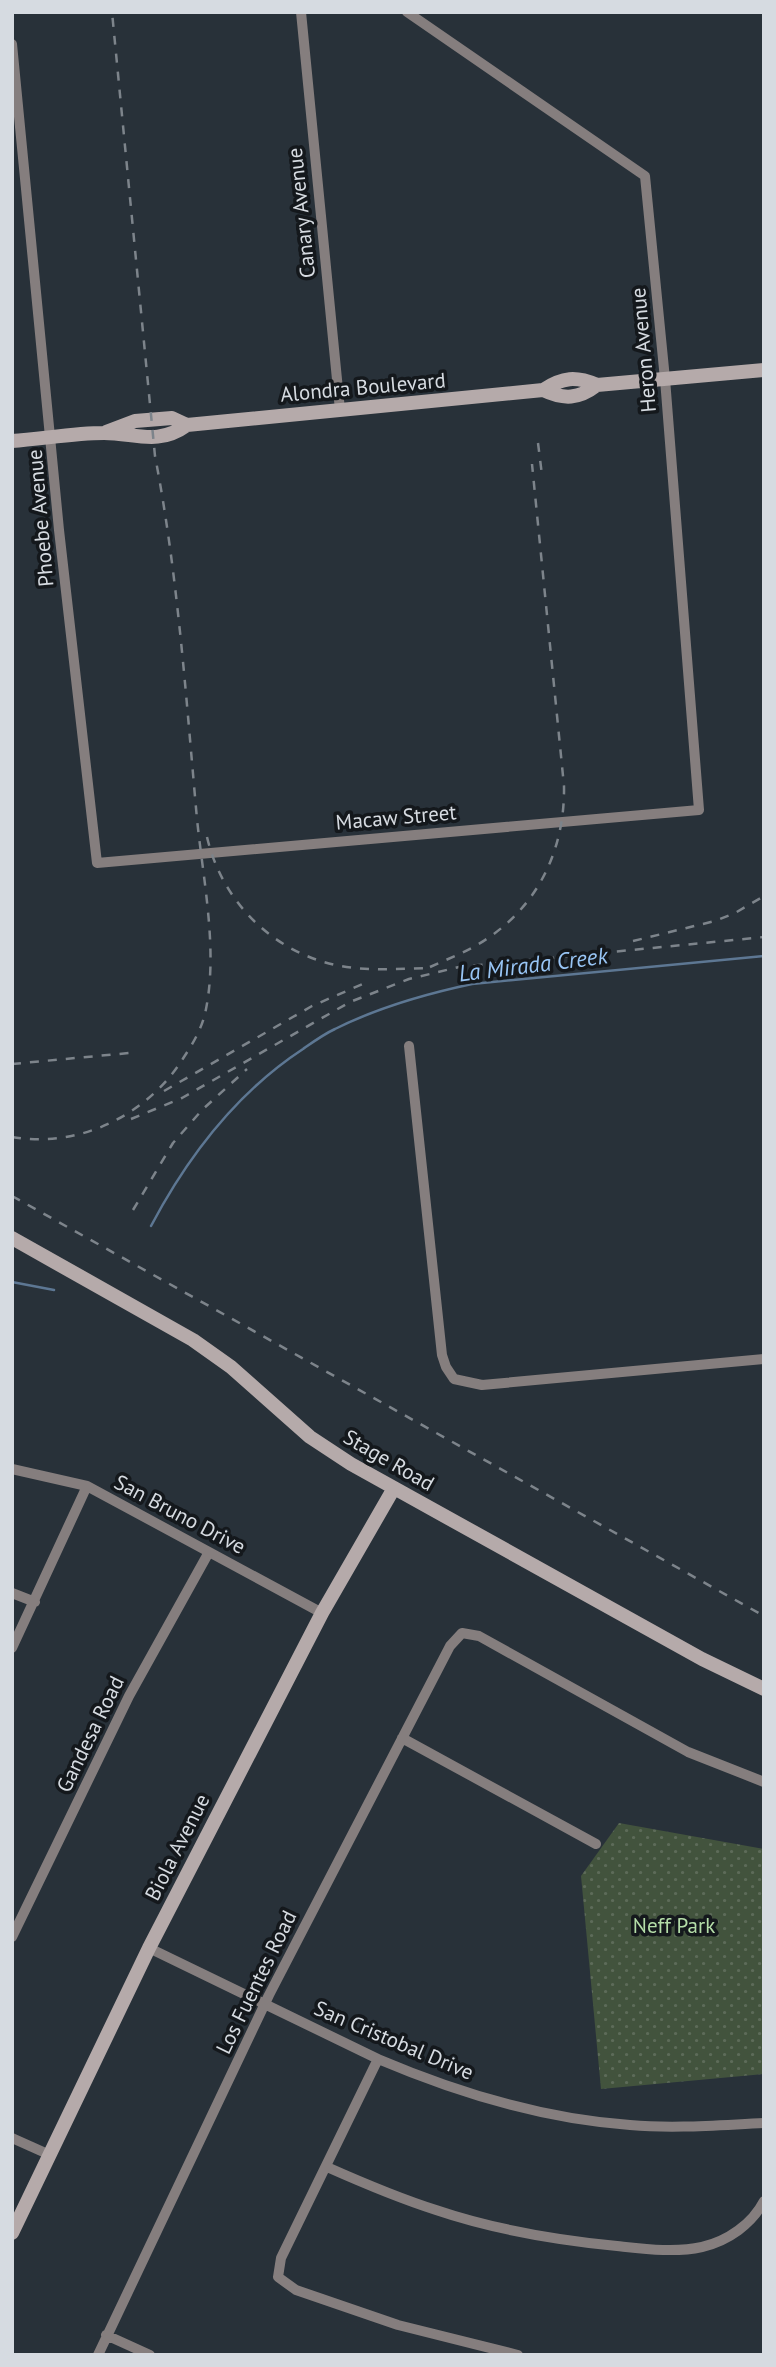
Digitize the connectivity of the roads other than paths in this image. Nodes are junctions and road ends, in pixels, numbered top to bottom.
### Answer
1 (301, 12) edge
2 (407, 12) edge
3 (12, 44) edge
4 (764, 370) edge
5 (665, 379) junction
6 (340, 410) junction
7 (52, 438) junction
8 (12, 441) edge
9 (699, 810) joint
10 (97, 863) joint
11 (409, 1046) dead end
12 (12, 1238) edge
13 (764, 1359) edge
14 (12, 1469) edge
15 (87, 1486) junction
16 (394, 1488) junction
17 (209, 1552) junction
18 (12, 1592) edge
19 (35, 1602) junction
20 (322, 1613) junction
21 (12, 1648) edge
22 (764, 1689) edge
23 (402, 1738) junction
24 (764, 1782) edge
25 (596, 1844) dead end
26 (12, 1937) edge
27 (149, 1948) junction
28 (265, 2004) junction
29 (378, 2059) junction
30 (764, 2123) edge
31 (12, 2138) edge
32 (50, 2155) junction
33 (327, 2167) junction
34 (764, 2201) edge
35 (12, 2233) edge
36 (106, 2335) junction
37 (98, 2355) edge
38 (150, 2355) edge
39 (518, 2355) edge

1 - 6 street, Canary Avenue
2 - 5 street, Heron Avenue
3 - 7 street, Phoebe Avenue
4 - 5 main road, Alondra Boulevard
5 - 6 main road, Alondra Boulevard
5 - 9 street, Heron Avenue
6 - 7 main road, Alondra Boulevard
7 - 8 main road, Alondra Boulevard
7 - 10 street, Phoebe Avenue
9 - 10 street, Macaw Street
11 - 13 street
12 - 16 main road, Stage Road
14 - 15 street, San Bruno Drive
15 - 17 street, San Bruno Drive
15 - 19 street
16 - 20 main road, Biola Avenue
16 - 22 main road, Stage Road
17 - 20 street, San Bruno Drive
17 - 26 street, Gandesa Road
18 - 19 street
19 - 21 street
20 - 27 main road, Biola Avenue
23 - 24 street, Los Fuentes Road
23 - 25 street
23 - 28 street, Los Fuentes Road
27 - 28 street, San Cristobal Drive
27 - 32 main road, Biola Avenue
28 - 29 street, San Cristobal Drive
28 - 36 street, Los Fuentes Road
29 - 30 street, San Cristobal Drive
29 - 33 street
31 - 32 street
32 - 35 main road, Biola Avenue
33 - 34 street
33 - 39 street
36 - 37 street, Los Fuentes Road
36 - 38 street

